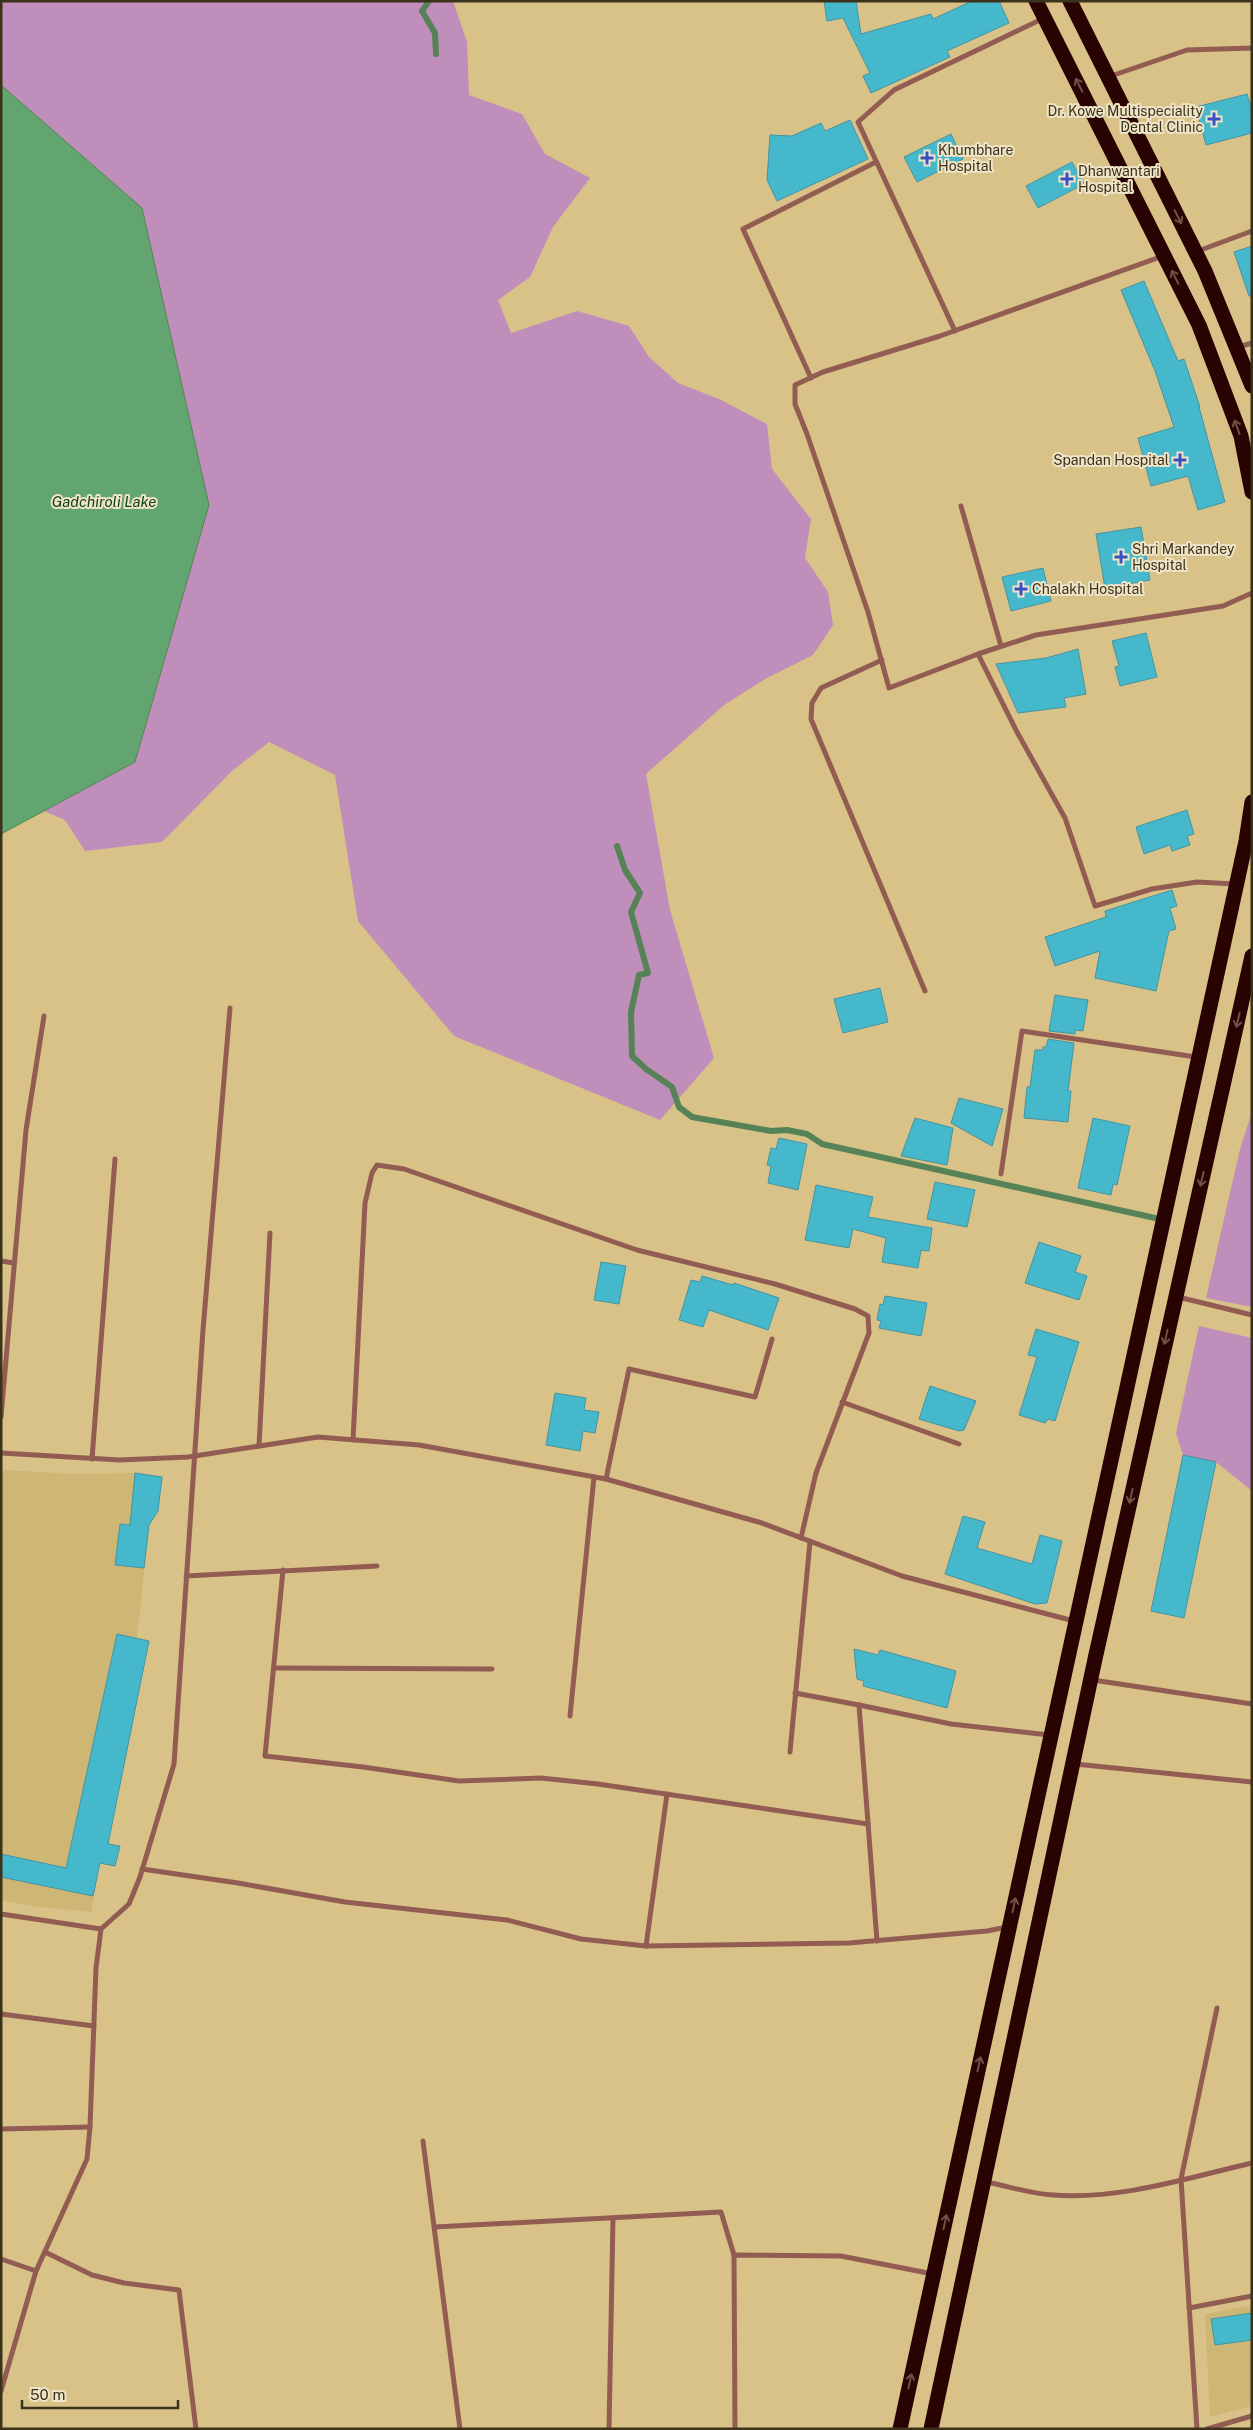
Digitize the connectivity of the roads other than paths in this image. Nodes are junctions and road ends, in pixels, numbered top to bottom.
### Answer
1 (1036, 1) edge
2 (1070, 1) edge
3 (1045, 18) junction
4 (1252, 48) edge
5 (1108, 77) junction
6 (876, 162) junction
7 (1252, 231) edge
8 (1196, 252) junction
9 (1164, 256) junction
10 (955, 331) junction
11 (1244, 345) edge
12 (812, 378) junction
13 (1252, 386) edge
14 (1252, 492) edge
15 (961, 506) dead end
16 (1252, 593) edge
17 (1001, 646) junction
18 (978, 654) junction
19 (882, 660) junction
20 (1252, 802) edge
21 (1237, 884) junction
22 (1252, 956) edge
23 (925, 991) dead end
24 (230, 1008) dead end
25 (44, 1016) dead end
26 (1199, 1057) junction
27 (115, 1158) dead end
28 (1001, 1174) dead end
29 (270, 1233) dead end
30 (1, 1261) edge
31 (14, 1263) junction
32 (1175, 1296) junction
33 (1252, 1315) edge
34 (772, 1339) dead end
35 (3, 1357) edge
36 (842, 1402) junction
37 (1, 1418) edge
38 (354, 1440) junction
39 (959, 1444) dead end
40 (259, 1446) junction
41 (1, 1453) edge
42 (195, 1456) junction
43 (92, 1459) junction
44 (594, 1477) junction
45 (606, 1479) junction
46 (801, 1538) junction
47 (810, 1542) junction
48 (377, 1566) dead end
49 (283, 1570) junction
50 (186, 1576) junction
51 (1077, 1622) junction
52 (275, 1668) junction
53 (492, 1669) dead end
54 (1090, 1680) junction
55 (795, 1693) junction
56 (1252, 1704) edge
57 (859, 1705) junction
58 (570, 1716) dead end
59 (1052, 1735) junction
60 (790, 1752) dead end
61 (1072, 1764) junction
62 (1252, 1782) edge
63 (667, 1794) junction
64 (868, 1824) junction
65 (142, 1869) junction
66 (1, 1914) edge
67 (1010, 1926) junction
68 (101, 1929) junction
69 (877, 1941) junction
70 (646, 1946) junction
71 (1217, 2008) dead end
72 (1, 2014) edge
73 (94, 2026) junction
74 (90, 2127) junction
75 (1, 2129) edge
76 (423, 2141) dead end
77 (1252, 2163) edge
78 (1181, 2179) junction
79 (983, 2182) junction
80 (612, 2218) junction
81 (435, 2228) junction
82 (45, 2252) junction
83 (734, 2255) junction
84 (1, 2258) edge
85 (36, 2271) junction
86 (933, 2275) junction
87 (1252, 2296) edge
88 (1189, 2308) junction
89 (1, 2391) edge
90 (1252, 2416) edge
91 (196, 2429) edge
92 (460, 2429) edge
93 (609, 2429) edge
94 (735, 2429) edge
95 (900, 2429) edge
96 (931, 2429) edge
97 (1197, 2429) edge
98 (1207, 2429) edge

1 - 3 highway
2 - 5 highway
3 - 6 street
9 -> 3 highway
4 - 5 street
5 -> 8 highway
6 - 10 street
6 - 12 street
7 - 8 street
8 - 11 highway
9 - 10 street
14 -> 9 highway
10 - 12 street
11 - 13 highway
12 - 19 street
15 - 17 street
16 - 17 street
17 - 18 street
18 - 19 street
18 - 21 street
19 - 23 street
20 - 21 highway
21 - 26 highway
22 -> 32 highway
24 - 42 street
25 - 31 street
26 - 28 street
26 - 51 highway
27 - 43 street
29 - 40 street
30 - 31 street
31 - 35 street
32 - 33 street
32 -> 54 highway
34 - 45 street
35 - 37 street
36 - 38 street
36 - 39 street
36 - 46 street
38 - 40 street
38 - 44 street
40 - 42 street
41 - 43 street
42 - 43 street
42 - 50 street
44 - 45 street
44 - 58 street
45 - 46 street
46 - 47 street
47 - 51 street
47 - 55 street
48 - 49 street
49 - 50 street
49 - 52 street
50 - 65 street
51 - 59 highway
52 - 53 street
52 - 63 street
54 - 56 street
54 - 61 highway
55 - 57 street
55 - 60 street
57 - 59 street
57 - 64 street
67 -> 59 highway
61 - 62 street
61 - 79 highway
63 - 64 street
63 - 70 street
64 - 69 street
65 - 68 street
65 - 70 street
66 - 68 street
67 - 69 street
86 -> 67 highway
68 - 73 street
69 - 70 street
71 - 78 street
72 - 73 street
73 - 74 street
74 - 75 street
74 - 82 street
76 - 81 street
77 - 78 street
78 - 79 street
78 - 88 street
79 - 96 highway
80 - 81 street
80 - 83 street
80 - 93 street
81 - 92 street
82 - 85 street
82 - 91 street
83 - 86 street
83 - 94 street
84 - 85 street
85 - 89 street
95 -> 86 highway
87 - 88 street
88 - 97 street
90 - 98 street

